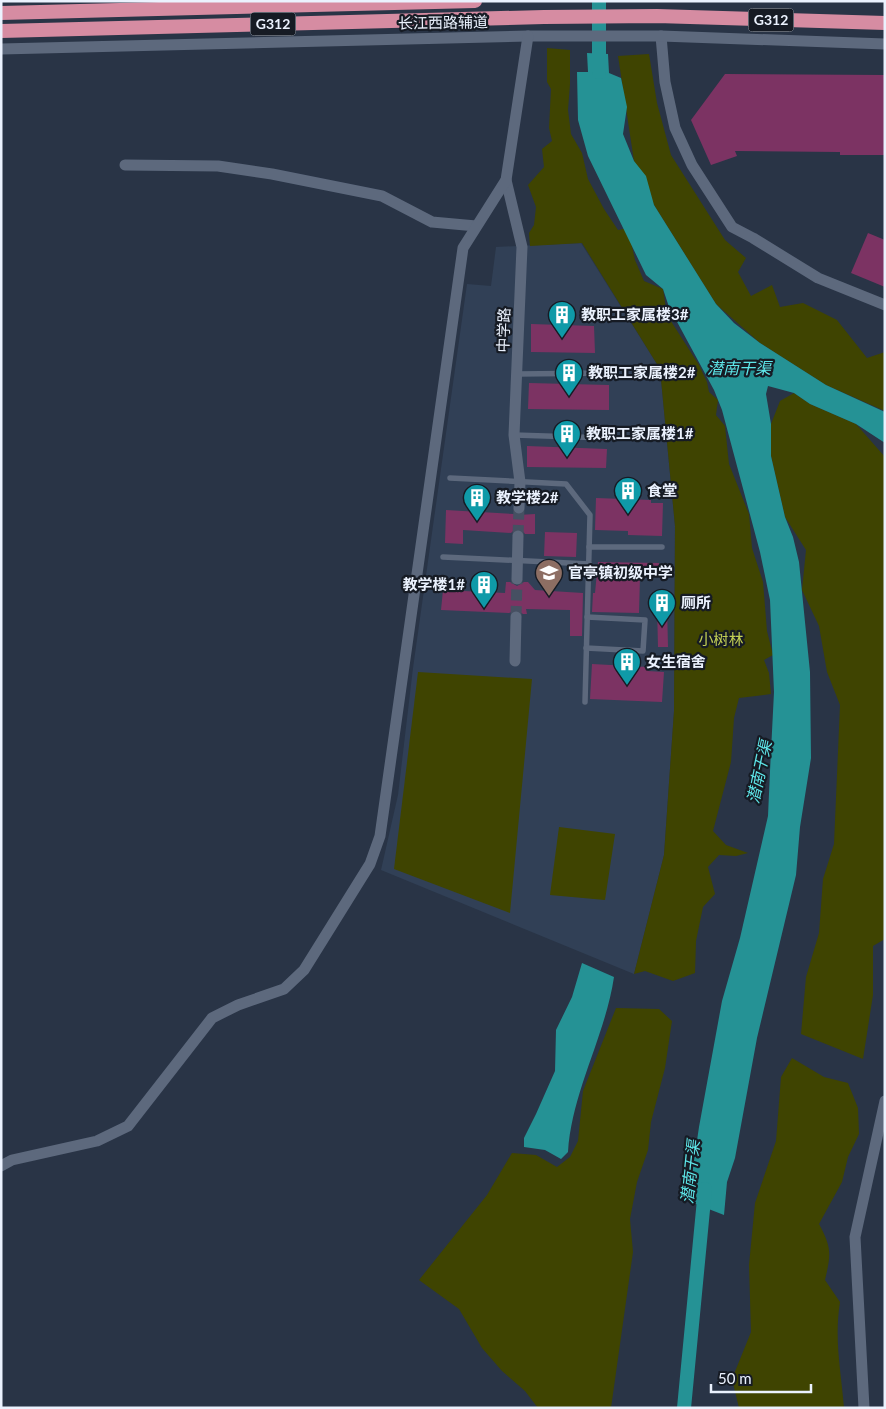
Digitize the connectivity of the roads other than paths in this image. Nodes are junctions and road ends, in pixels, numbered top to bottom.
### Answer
1 (475, 1) edge
2 (1, 13) edge
3 (885, 23) edge
4 (1, 31) edge
5 (528, 36) junction
6 (662, 36) junction
7 (885, 44) edge
8 (1, 49) edge
9 (125, 165) dead end
10 (506, 180) junction
11 (476, 226) junction
12 (871, 300) junction
13 (885, 305) edge
14 (885, 314) edge
15 (610, 373) dead end
16 (517, 374) junction
17 (514, 435) junction
18 (608, 438) dead end
19 (450, 478) dead end
20 (519, 508) tunnel mouth
21 (518, 536) tunnel mouth
22 (589, 547) junction
23 (662, 547) dead end
24 (443, 557) dead end
25 (589, 564) junction
26 (517, 579) tunnel mouth
27 (516, 617) tunnel mouth
28 (587, 617) junction
29 (586, 648) junction
30 (515, 660) dead end
31 (585, 702) dead end
32 (885, 1101) edge
33 (1, 1166) edge
34 (864, 1408) edge

1 - 2 highway, G312
3 - 4 highway, G312
5 - 6 street, 长江西路辅道
5 - 8 street, 长江西路辅道
5 - 10 street
6 - 7 street, 长江西路辅道
6 - 12 street
9 - 11 street
10 - 11 street
10 - 16 street, 中学路
11 - 33 street
12 - 13 street
12 - 14 street
15 - 16 lane
16 - 17 street, 中学路
17 - 18 lane
17 - 20 street, 中学路
19 - 22 lane
21 - 26 street
22 - 23 lane
22 - 25 lane
24 - 25 lane
25 - 28 lane
27 - 30 street
28 - 29 lane
28 - 29 lane
29 - 31 lane
32 - 34 street

